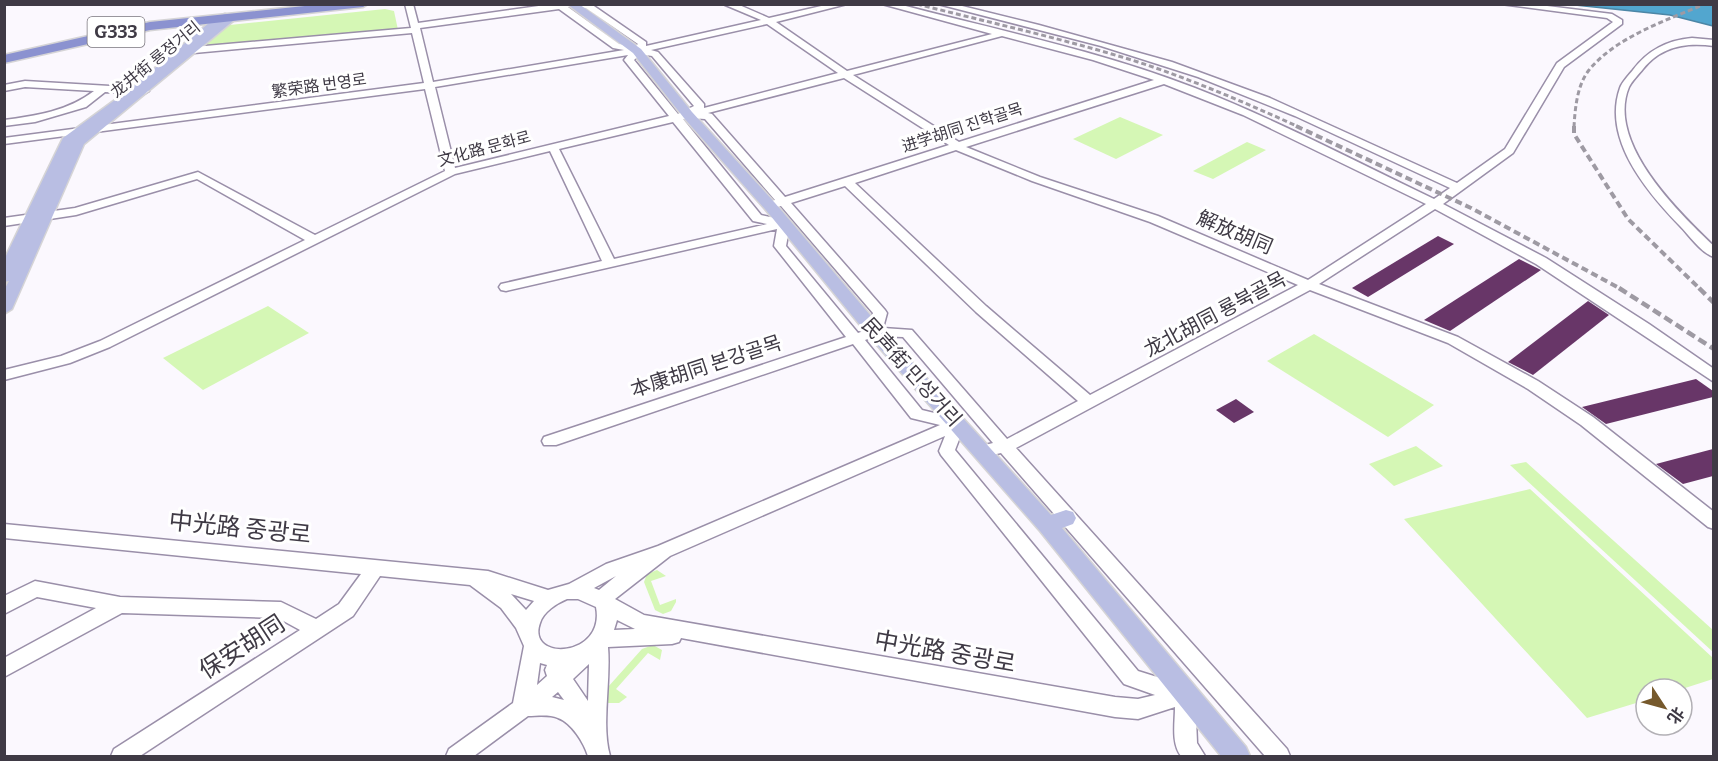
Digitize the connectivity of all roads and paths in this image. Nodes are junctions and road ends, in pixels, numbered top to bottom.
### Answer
1 (340, 4) edge
2 (363, 4) edge
3 (409, 4) edge
4 (727, 4) edge
5 (843, 4) edge
6 (886, 4) edge
7 (942, 4) edge
8 (1505, 4) edge
9 (567, 5) edge
10 (224, 19) junction
11 (770, 22) junction
12 (416, 28) junction
13 (1001, 34) junction
14 (1713, 43) edge
15 (194, 50) junction
16 (637, 51) junction
17 (4, 57) edge
18 (846, 75) junction
19 (1165, 80) junction
20 (430, 85) junction
21 (105, 87) junction
22 (4, 88) edge
23 (139, 91) junction
24 (682, 116) junction
25 (4, 123) edge
26 (83, 132) junction
27 (4, 141) edge
28 (553, 147) junction
29 (957, 147) junction
30 (451, 172) junction
31 (848, 181) junction
32 (1459, 188) junction
33 (776, 204) junction
34 (1435, 204) junction
35 (38, 217) junction
36 (4, 222) edge
37 (784, 224) junction
38 (313, 239) junction
39 (1713, 253) edge
40 (609, 262) junction
41 (4, 277) edge
42 (1310, 285) junction
43 (506, 286) dead end
44 (4, 309) edge
45 (875, 332) junction
46 (856, 339) junction
47 (4, 375) edge
48 (1713, 377) edge
49 (1090, 403) junction
50 (957, 424) junction
51 (550, 441) dead end
52 (1007, 446) junction
53 (983, 451) junction
54 (1056, 522) junction
55 (1713, 522) edge
56 (4, 531) edge
57 (664, 551) junction
58 (376, 567) junction
59 (470, 578) junction
60 (572, 591) junction
61 (551, 599) junction
62 (120, 605) junction
63 (4, 606) edge
64 (607, 606) junction
65 (316, 629) junction
66 (696, 635) junction
67 (601, 641) junction
68 (536, 645) junction
69 (4, 668) edge
70 (561, 678) junction
71 (1185, 695) junction
72 (523, 707) junction
73 (598, 750) edge
74 (122, 756) edge
75 (457, 756) edge
76 (1194, 756) edge
77 (1237, 756) edge
78 (1279, 756) edge

1 - 10 highway, G333
2 - 10 highway, G333
3 - 12 street
4 - 11 street, 解放胡同
5 - 11 street, 繁荣路 번영로
6 - 13 street
7 - 32 street
8 - 32 street, 龙北胡同 룡북골목
9 - 12 street
9 - 16 main road, 民声街 민성거리
10 - 15 main road, 龙井街 룡정거리
10 - 17 highway, G333
10 - 23 main road, 龙井街 룡정거리
11 - 16 street, 繁荣路 번영로
11 - 18 street, 解放胡同
12 - 15 street
12 - 20 street
13 - 18 street, 文化路 문화로
13 - 19 street
14 - 39 street
15 - 23 main road, 龙井街 룡정거리
16 - 20 street, 繁荣路 번영로
16 - 24 main road, 民声街 민성거리
18 - 24 street, 文化路 문화로
18 - 29 street, 解放胡同
19 - 29 street, 进学胡同 진학골목
19 - 34 street
20 - 26 street, 繁荣路 번영로
20 - 30 street
21 - 22 street
21 - 23 street
21 - 25 street
23 - 26 main road, 龙井街 룡정거리
24 - 28 street, 文化路 문화로
24 - 33 main road, 民声街 민성거리
24 - 37 street
26 - 27 street, 繁荣路 번영로
26 - 35 main road, 龙井街 룡정거리
28 - 30 street, 文化路 문화로
28 - 40 street
29 - 31 street, 进学胡同 진학골목
29 - 42 street, 解放胡同
30 - 38 street, 文化路 문화로
31 - 33 street, 进学胡同 진학골목
31 - 49 street
32 - 34 street, 龙北胡同 룡북골목
33 - 37 main road, 民声街 민성거리
33 - 45 street
34 - 42 street, 龙北胡同 룡북골목
34 - 48 street
35 - 36 street
35 - 38 street
35 - 41 main road, 龙井街 룡정거리
35 - 44 main road, 龙井街 룡정거리
37 - 40 street
37 - 45 main road, 民声街 민성거리
37 - 46 street
38 - 47 street, 文化路 문화로
40 - 43 street
42 - 49 street, 龙北胡同 룡북골목
42 - 55 street, 解放胡同
45 - 46 street, 本康胡同 본강골목
45 - 50 main road, 民声街 민성거리
45 - 52 street
46 - 50 street
46 - 51 street, 本康胡同 본강골목
49 - 52 street, 龙北胡同 룡북골목
50 - 53 main road, 民声街 민성거리
50 - 57 street
50 - 71 street
52 - 53 street, 龙北胡同 룡북골목
52 - 54 street
53 - 54 main road, 民声街 민성거리
54 - 71 main road, 民声街 민성거리
54 - 78 street
56 - 58 street, 中光路 중광로
57 - 60 street
57 - 64 street
58 - 59 street, 中光路 중광로
58 - 65 street, 保安胡同
59 - 61 street, 中光路 중광로
59 - 68 street, 中光路 중광로
60 - 61 street
60 - 64 street
61 - 68 street
62 - 63 street
62 - 65 street
62 - 69 street
64 - 66 street, 中光路 중광로
64 - 67 street
65 - 74 street, 保安胡同
66 - 67 street, 中光路 중광로
66 - 71 street, 中光路 중광로
67 - 68 street
67 - 70 street
67 - 73 street
68 - 70 street, 中光路 중광로
68 - 72 street
70 - 72 street
70 - 73 street, 中光路 중광로
71 - 76 street
71 - 77 main road, 民声街 민성거리
72 - 73 street
72 - 75 street

